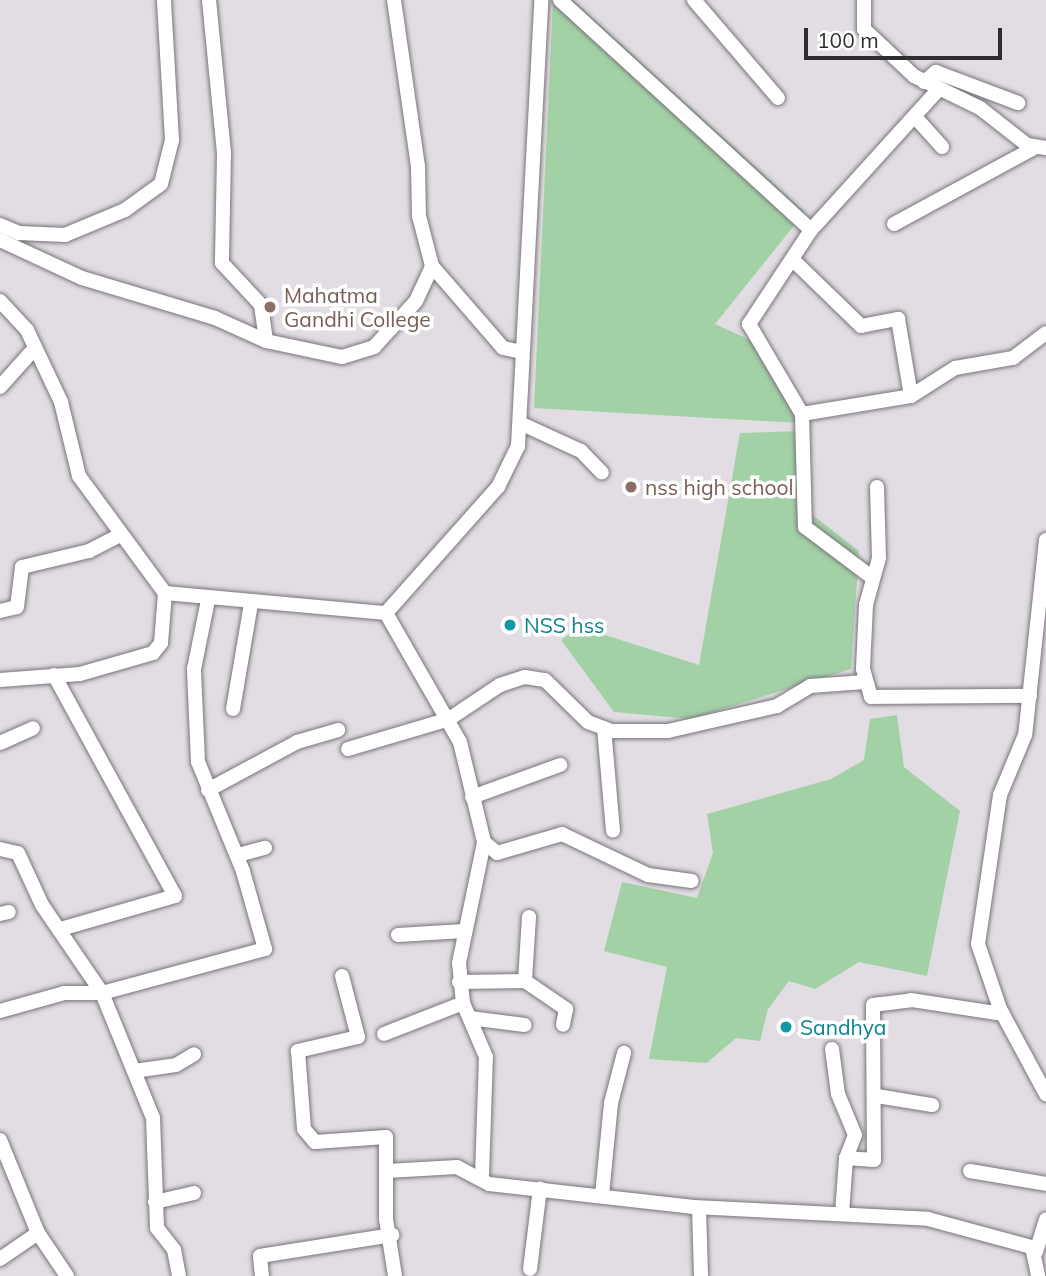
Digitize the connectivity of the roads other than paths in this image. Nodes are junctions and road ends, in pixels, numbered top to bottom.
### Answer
1 (164, 0) edge
2 (209, 0) edge
3 (219, 0) edge
4 (394, 0) edge
5 (541, 0) edge
6 (560, 0) edge
7 (694, 0) edge
8 (864, 0) edge
9 (211, 18) junction
10 (924, 82) junction
11 (938, 90) junction
12 (778, 98) dead end
13 (1018, 103) dead end
14 (916, 118) junction
15 (942, 147) dead end
16 (1040, 148) edge
17 (894, 224) dead end
18 (0, 225) edge
19 (811, 230) junction
20 (0, 240) edge
21 (793, 260) junction
22 (432, 265) junction
23 (0, 302) edge
24 (1046, 333) edge
25 (266, 341) junction
26 (34, 349) junction
27 (522, 352) junction
28 (0, 387) edge
29 (911, 396) junction
30 (802, 414) junction
31 (522, 424) junction
32 (602, 473) dead end
33 (877, 487) dead end
34 (120, 535) junction
35 (1046, 540) edge
36 (873, 578) junction
37 (165, 593) junction
38 (208, 600) junction
39 (251, 604) junction
40 (0, 611) edge
41 (386, 613) junction
42 (54, 675) junction
43 (0, 680) edge
44 (865, 682) junction
45 (1030, 695) junction
46 (233, 709) dead end
47 (449, 719) junction
48 (33, 728) dead end
49 (604, 728) junction
50 (338, 730) dead end
51 (0, 743) edge
52 (348, 748) dead end
53 (560, 765) dead end
54 (208, 790) junction
55 (472, 797) junction
56 (613, 831) dead end
57 (484, 842) junction
58 (265, 848) dead end
59 (0, 849) edge
60 (238, 855) junction
61 (692, 881) dead end
62 (529, 917) dead end
63 (61, 929) junction
64 (464, 930) junction
65 (398, 935) dead end
66 (342, 976) dead end
67 (525, 981) junction
68 (459, 982) junction
69 (102, 993) junction
70 (463, 1003) junction
71 (0, 1011) edge
72 (1003, 1014) junction
73 (470, 1018) junction
74 (526, 1025) dead end
75 (563, 1025) dead end
76 (384, 1034) dead end
77 (832, 1049) dead end
78 (624, 1053) dead end
79 (194, 1054) dead end
80 (134, 1071) junction
81 (1046, 1094) edge
82 (877, 1096) junction
83 (932, 1105) dead end
84 (0, 1140) edge
85 (846, 1158) junction
86 (387, 1171) junction
87 (970, 1171) dead end
88 (482, 1176) junction
89 (1046, 1184) edge
90 (540, 1189) junction
91 (194, 1194) dead end
92 (601, 1195) junction
93 (155, 1202) junction
94 (699, 1208) junction
95 (842, 1214) junction
96 (1046, 1219) edge
97 (38, 1233) junction
98 (392, 1235) junction
99 (1036, 1252) junction
100 (0, 1259) edge
101 (530, 1269) dead end
102 (705, 1275) edge
103 (67, 1276) edge
104 (179, 1276) edge
105 (262, 1276) edge
106 (395, 1276) edge
107 (1038, 1276) edge

1 - 18 street
2 - 9 street
3 - 9 street
4 - 22 street
5 - 27 street
6 - 19 street
7 - 12 street
8 - 10 street
9 - 25 street
10 - 11 street
10 - 13 street
11 - 14 street
11 - 16 street
14 - 15 street
14 - 19 street
16 - 17 street
19 - 21 street
20 - 25 street
21 - 29 street
21 - 30 street
22 - 25 street
22 - 27 street
23 - 26 street
24 - 29 street
26 - 28 street
26 - 34 street
27 - 31 street
29 - 30 street
30 - 36 street
31 - 32 street
31 - 41 street
33 - 36 street
34 - 37 street
34 - 40 street
35 - 45 street
36 - 44 street
37 - 38 street
37 - 42 street
38 - 39 street
38 - 54 street
39 - 41 street
39 - 46 street
41 - 47 street
42 - 43 street
42 - 63 street
44 - 45 street
44 - 49 street
45 - 72 street
47 - 49 street
47 - 52 street
47 - 55 street
48 - 51 street
49 - 56 street
50 - 54 street
53 - 55 street
54 - 60 street
55 - 57 street
57 - 61 street
57 - 64 street
58 - 60 street
59 - 63 street
60 - 69 street
62 - 67 street
63 - 69 street
64 - 65 street
64 - 68 street
66 - 86 street
67 - 68 street
67 - 75 street
68 - 70 street
69 - 71 street
69 - 80 street
70 - 73 street
70 - 76 street
72 - 81 street
72 - 82 street
73 - 74 street
73 - 88 street
77 - 85 street
78 - 92 street
79 - 80 street
80 - 93 street
82 - 83 street
82 - 85 street
84 - 97 street
85 - 95 street
86 - 88 street
86 - 98 street
87 - 89 street
88 - 90 street
90 - 92 street
90 - 101 street
91 - 93 street
92 - 94 street
93 - 104 street
94 - 95 street
94 - 102 street
95 - 99 street
96 - 99 street
97 - 100 street
97 - 103 street
98 - 105 street
98 - 106 street
99 - 107 street

